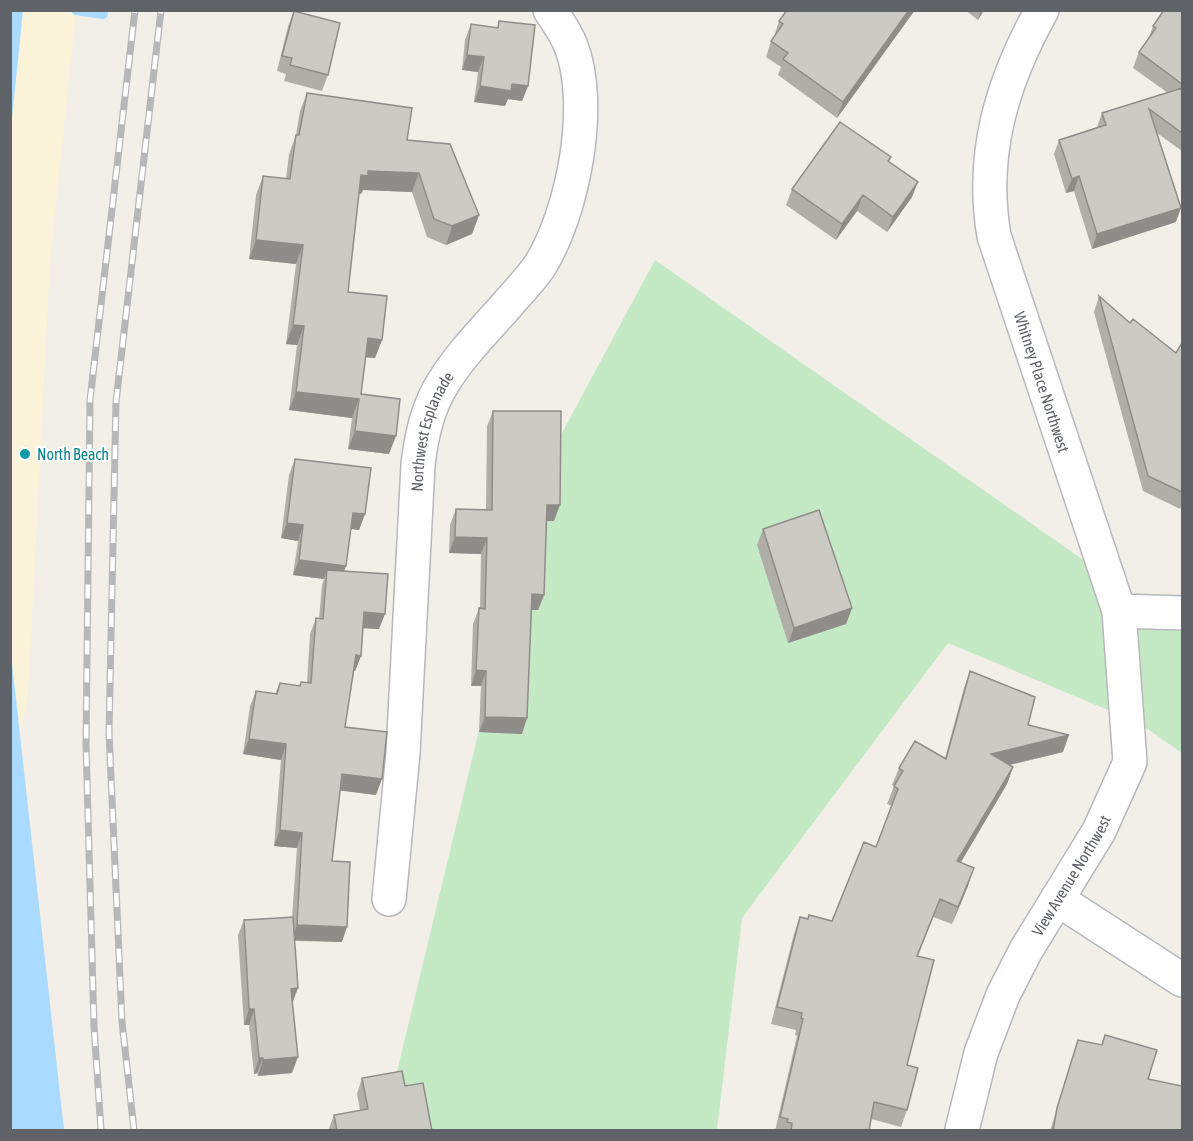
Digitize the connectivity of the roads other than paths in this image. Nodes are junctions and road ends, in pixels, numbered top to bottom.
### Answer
1 (550, 10) edge
2 (1042, 10) edge
3 (1119, 611) junction
4 (1182, 613) edge
5 (389, 898) dead end
6 (1057, 899) junction
7 (1182, 980) edge
8 (962, 1131) edge

1 - 5 street, Northwest Esplanade
2 - 3 street, Whitney Place Northwest
3 - 4 street
3 - 6 street, View Avenue Northwest
6 - 7 street
6 - 8 street, View Avenue Northwest

